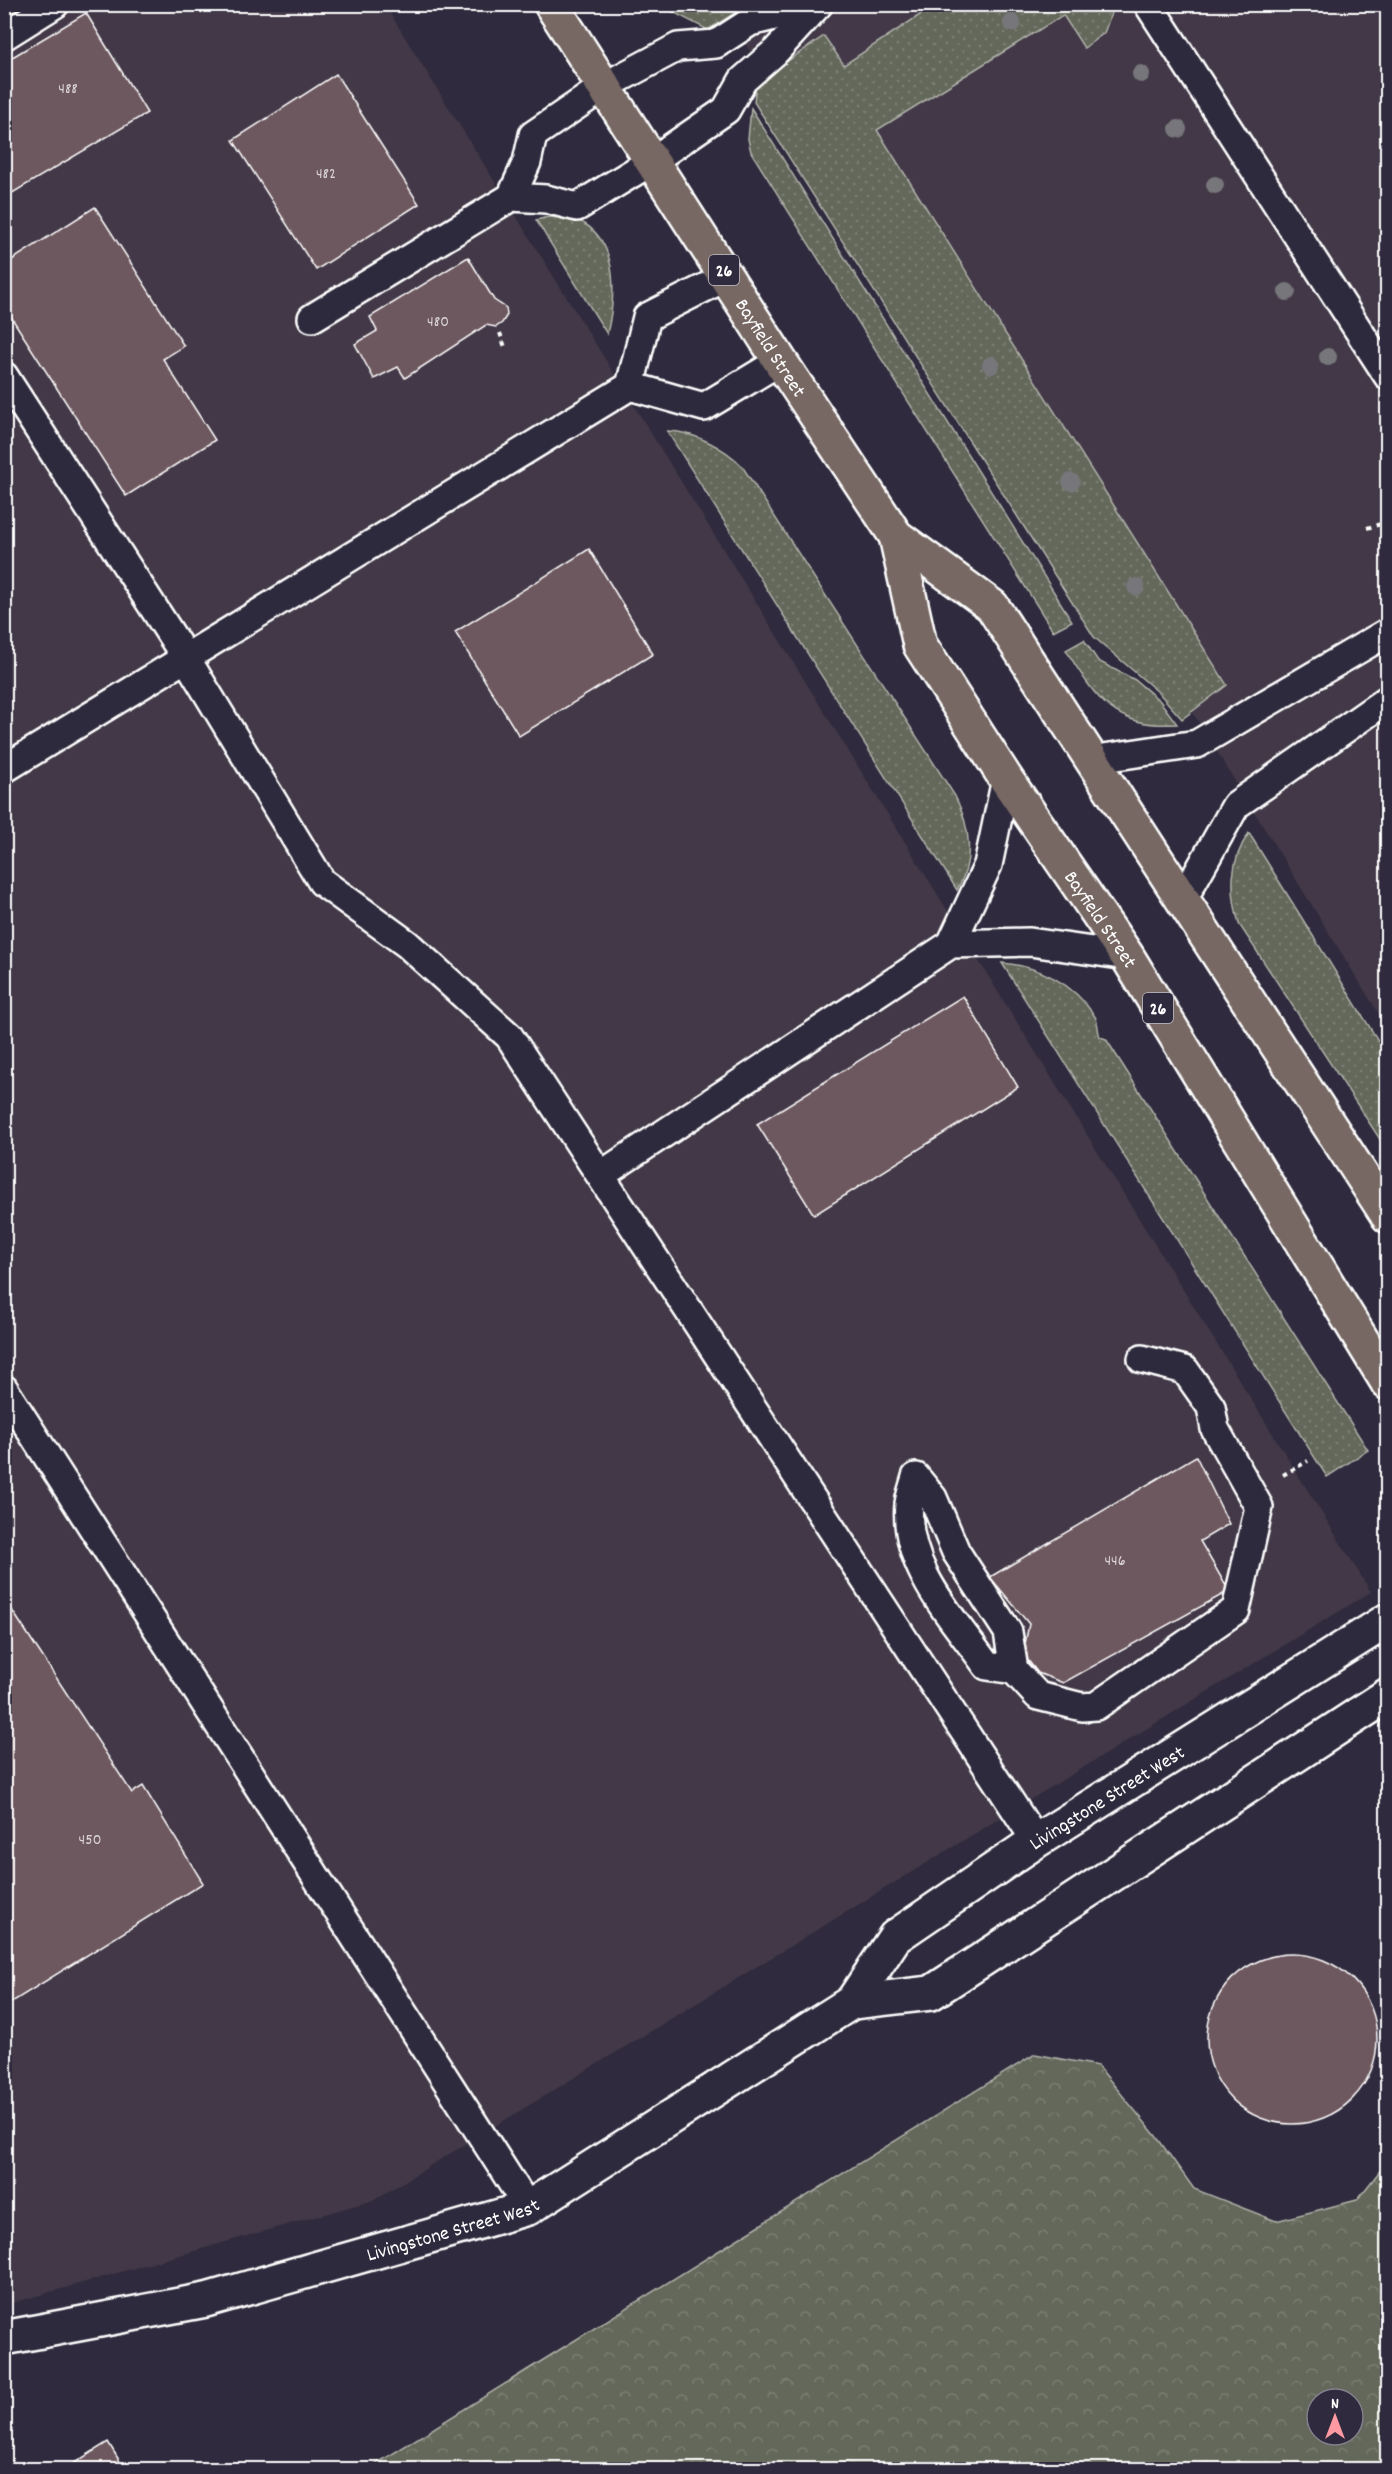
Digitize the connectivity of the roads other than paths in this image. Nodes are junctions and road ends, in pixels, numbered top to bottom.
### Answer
1 (55, 4) edge
2 (551, 4) edge
3 (1148, 4) edge
4 (4, 36) edge
5 (605, 86) junction
6 (652, 161) junction
7 (511, 197) junction
8 (728, 276) junction
9 (312, 318) dead end
10 (780, 361) junction
11 (4, 376) edge
12 (1388, 376) edge
13 (630, 386) junction
14 (896, 536) junction
15 (1388, 632) edge
16 (186, 658) junction
17 (1388, 699) edge
18 (1090, 760) junction
19 (4, 769) edge
20 (1006, 779) junction
21 (1182, 901) junction
22 (951, 944) junction
23 (1127, 957) junction
24 (601, 1175) junction
25 (1388, 1216) edge
26 (1142, 1359) dead end
27 (1388, 1383) edge
28 (4, 1389) edge
29 (1388, 1620) edge
30 (1014, 1670) junction
31 (1388, 1695) edge
32 (1036, 1841) junction
33 (852, 2002) junction
34 (528, 2208) junction
35 (4, 2338) edge

1 - 4 lane
2 - 5 main road, Bayfield Street / 26
3 - 12 lane
5 - 6 main road, Bayfield Street / 26
5 - 6 lane
5 - 7 lane
6 - 7 lane
6 - 8 main road, Bayfield Street / 26
7 - 9 lane
8 - 10 main road, Bayfield Street / 26
8 - 13 lane
10 - 13 lane
10 - 14 main road, Bayfield Street / 26
11 - 16 lane
13 - 16 lane
14 - 18 main road, Bayfield Street / 26
14 - 20 main road, Bayfield Street / 26
15 - 18 lane
16 - 19 lane
16 - 24 lane
17 - 21 lane
18 - 21 main road, Bayfield Street / 26
20 - 22 lane
20 - 23 main road, Bayfield Street / 26
21 - 25 main road, Bayfield Street / 26
22 - 23 lane
22 - 24 lane
23 - 27 main road, Bayfield Street / 26
24 - 32 lane
26 - 30 lane
28 - 34 lane
29 - 32 street, Livingstone Street West
30 - 30 lane
31 - 33 street, Livingstone Street West
32 - 33 street, Livingstone Street West
33 - 34 street, Livingstone Street West
34 - 35 street, Livingstone Street West

